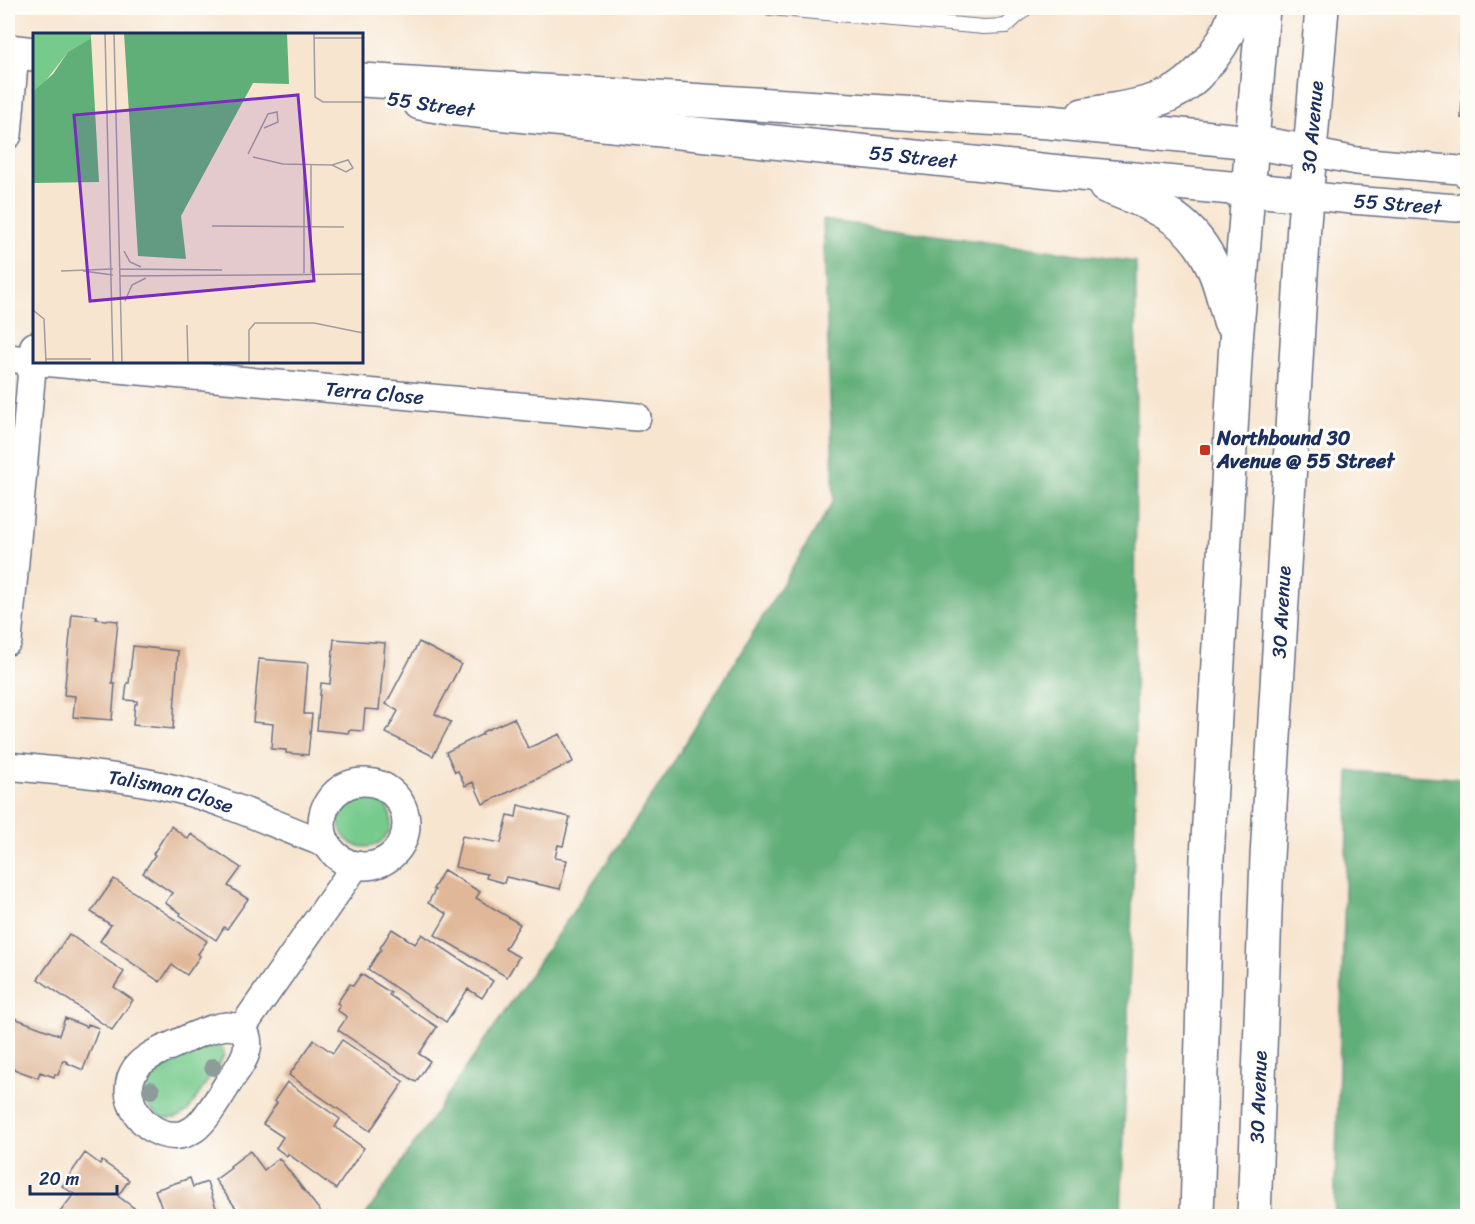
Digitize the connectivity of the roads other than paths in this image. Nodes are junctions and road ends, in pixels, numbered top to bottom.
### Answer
1 (770, 8) edge
2 (1026, 8) edge
3 (1236, 8) edge
4 (1263, 8) edge
5 (1322, 8) edge
6 (19, 52) edge
7 (363, 80) edge
8 (363, 94) edge
9 (1049, 122) junction
10 (8, 135) edge
11 (1252, 142) junction
12 (1310, 152) junction
13 (1069, 173) junction
14 (1467, 175) edge
15 (1248, 189) junction
16 (1306, 195) junction
17 (1467, 205) edge
18 (1236, 342) junction
19 (30, 357) edge
20 (91, 363) edge
21 (637, 417) dead end
22 (8, 641) edge
23 (8, 766) edge
24 (327, 844) junction
25 (356, 865) junction
26 (242, 1028) junction
27 (1197, 1216) edge
28 (1254, 1216) edge

1 - 2 lane
3 - 9 main road
4 - 11 main road
5 - 12 main road, 30 Avenue
6 - 10 street
7 - 9 main road, 55 Street
8 - 13 main road, 55 Street
9 - 11 main road, 55 Street
11 - 12 main road, 55 Street
11 - 15 main road
12 - 14 street, 55 Street
12 - 16 main road, 30 Avenue
13 - 15 main road, 55 Street
13 - 18 main road
15 - 16 main road, 55 Street
15 - 18 main road
16 - 17 street, 55 Street
16 - 28 main road, 30 Avenue
18 - 27 main road
19 - 22 street
20 - 21 street, Terra Close
23 - 24 street, Talisman Close
24 - 25 street
24 - 25 street
25 - 26 street
26 - 26 street

